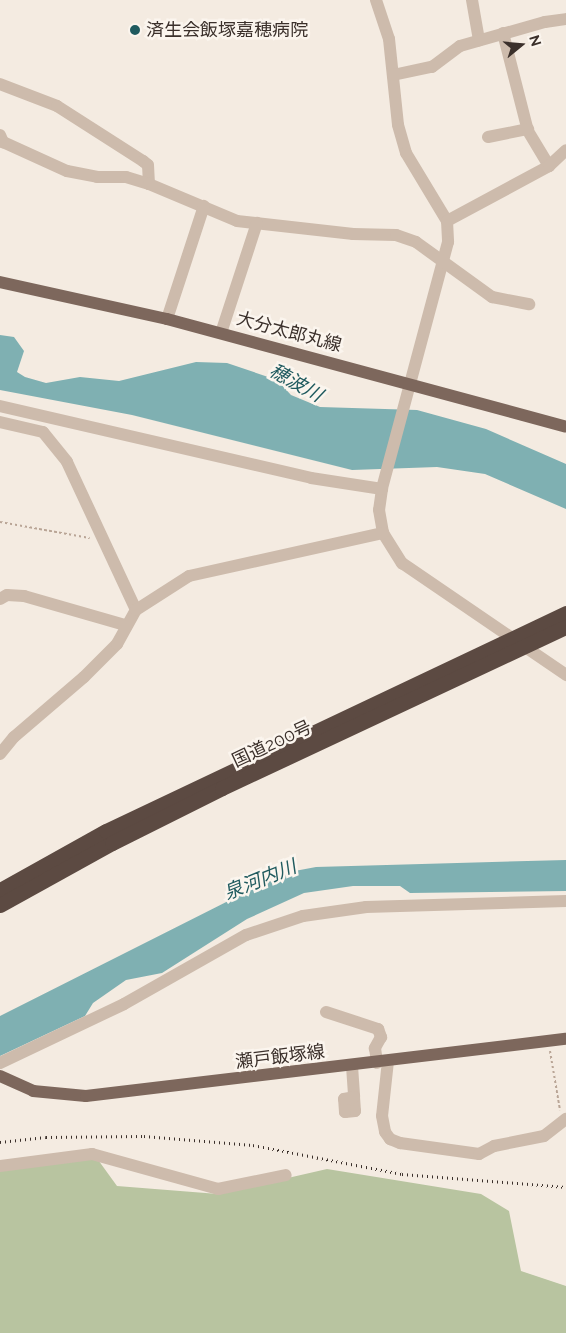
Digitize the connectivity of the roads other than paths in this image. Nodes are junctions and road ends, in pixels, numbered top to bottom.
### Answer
1 (376, 0) edge
2 (472, 0) edge
3 (566, 19) edge
4 (503, 33) junction
5 (480, 40) junction
6 (393, 74) junction
7 (0, 84) edge
8 (528, 129) junction
9 (0, 135) edge
10 (488, 137) dead end
11 (566, 150) edge
12 (549, 166) junction
13 (148, 184) junction
14 (204, 206) junction
15 (447, 221) junction
16 (257, 223) junction
17 (444, 260) junction
18 (0, 282) edge
19 (529, 304) dead end
20 (167, 318) junction
21 (221, 333) junction
22 (409, 386) junction
23 (0, 406) edge
24 (0, 422) edge
25 (566, 427) edge
26 (382, 489) junction
27 (383, 533) junction
28 (0, 599) edge
29 (136, 610) junction
30 (566, 613) edge
31 (125, 625) junction
32 (566, 627) edge
33 (517, 644) junction
34 (566, 675) edge
35 (0, 754) edge
36 (0, 890) edge
37 (566, 901) edge
38 (0, 905) edge
39 (326, 1012) dead end
40 (566, 1039) edge
41 (383, 1062) junction
42 (0, 1063) edge
43 (352, 1066) junction
44 (0, 1076) edge
45 (354, 1098) dead end
46 (564, 1119) edge
47 (0, 1166) edge
48 (286, 1175) dead end

1 - 6 street
2 - 5 street
3 - 4 street
4 - 5 street
4 - 8 street
5 - 6 street
6 - 15 street
7 - 13 street
8 - 10 street
8 - 12 street
9 - 13 street
11 - 12 street
12 - 15 street
13 - 14 street
14 - 16 street
14 - 20 street
15 - 17 street
16 - 17 street
16 - 21 street
17 - 19 street
17 - 22 street
18 - 20 main road, 大分太郎丸線
20 - 21 main road, 大分太郎丸線
21 - 22 main road, 大分太郎丸線
22 - 25 main road, 大分太郎丸線
22 - 26 street
23 - 26 street
24 - 29 street
26 - 27 street
27 - 29 street
27 - 33 street
28 - 31 street
29 - 31 street
30 - 33 highway, 国道200号
31 - 35 street
32 - 33 highway, 国道200号
33 - 34 street
33 - 36 highway, 国道200号
33 - 38 highway, 国道200号
37 - 42 street
39 - 41 street
40 - 41 main road, 瀬戸飯塚線
41 - 43 main road, 瀬戸飯塚線
41 - 46 street
43 - 44 main road, 瀬戸飯塚線
43 - 45 street
47 - 48 street

